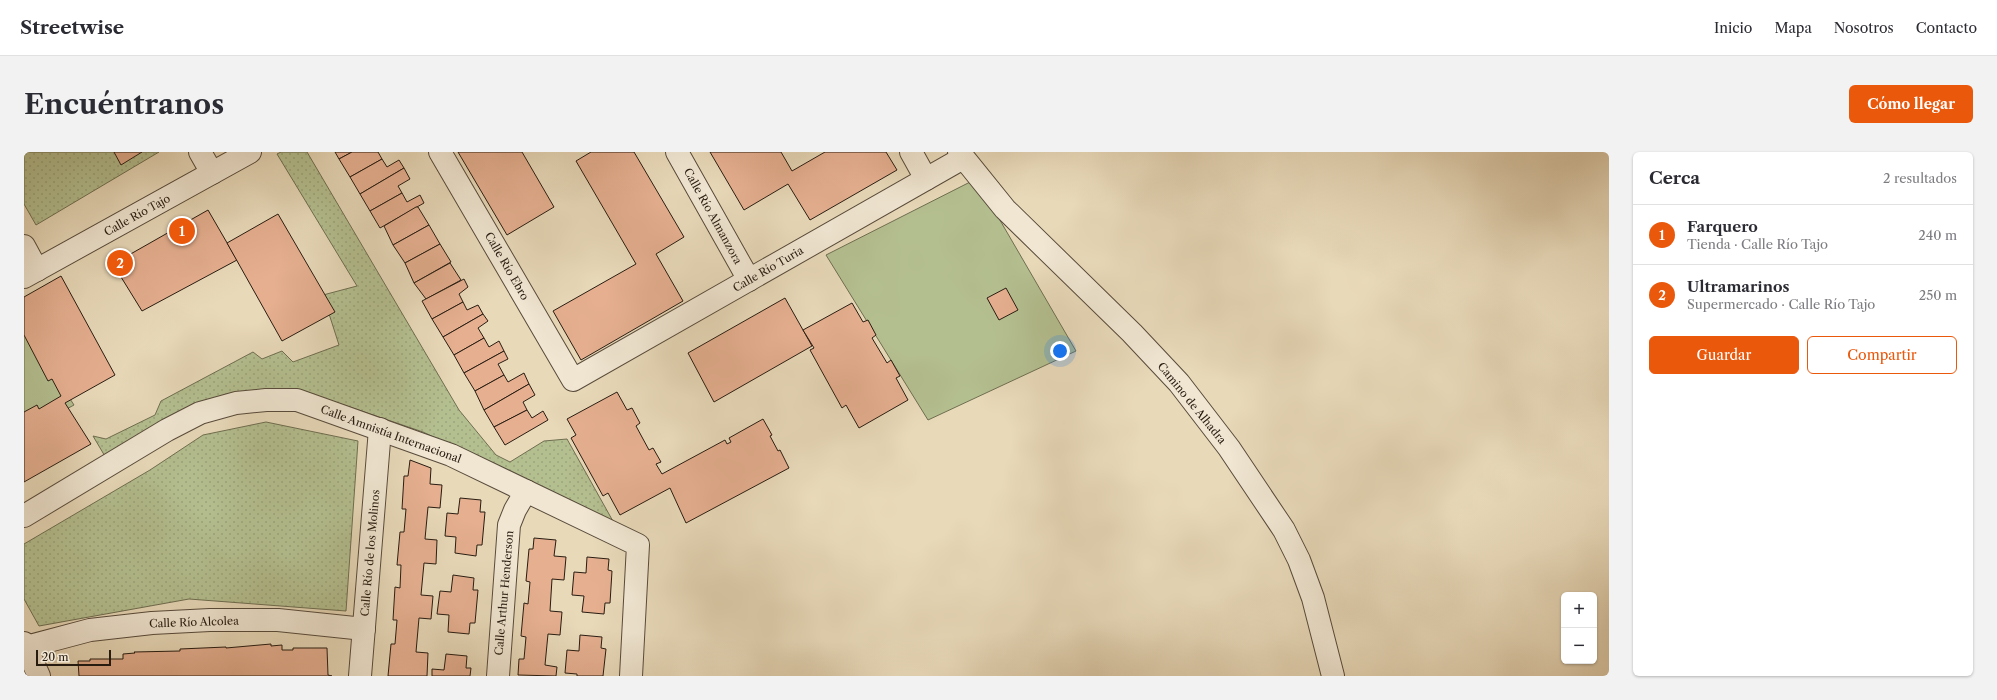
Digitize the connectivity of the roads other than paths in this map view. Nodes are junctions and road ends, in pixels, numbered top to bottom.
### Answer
1 (200, 152) edge
2 (250, 152) edge
3 (440, 152) edge
4 (677, 152) edge
5 (911, 152) edge
6 (961, 155) edge
7 (212, 173) junction
8 (926, 179) junction
9 (24, 246) edge
10 (31, 274) edge
11 (749, 280) junction
12 (573, 380) joint
13 (380, 429) junction
14 (526, 491) junction
15 (24, 516) edge
16 (364, 629) junction
17 (25, 645) edge
18 (39, 676) edge
19 (360, 676) edge
20 (498, 676) edge
21 (631, 676) edge
22 (1333, 676) edge

1 - 7 street
2 - 7 street, Calle Río Tajo
3 - 12 street, Calle Río Ebro
4 - 11 street, Calle Río Almanzora
5 - 8 street
6 - 8 street, Calle Río Turia
6 - 22 street, Camino de Alhadra
7 - 10 street, Calle Río Tajo
8 - 11 street, Calle Río Turia
9 - 10 street
11 - 12 street, Calle Río Turia
13 - 14 street, Calle Amnistía Internacional
13 - 15 street, Calle Amnistía Internacional
13 - 16 street, Calle Río de los Molinos
14 - 20 street, Calle Arthur Henderson
14 - 21 street, Calle Amnistía Internacional
16 - 17 street, Calle Río Alcolea
16 - 19 street, Calle Río de los Molinos
17 - 18 street

